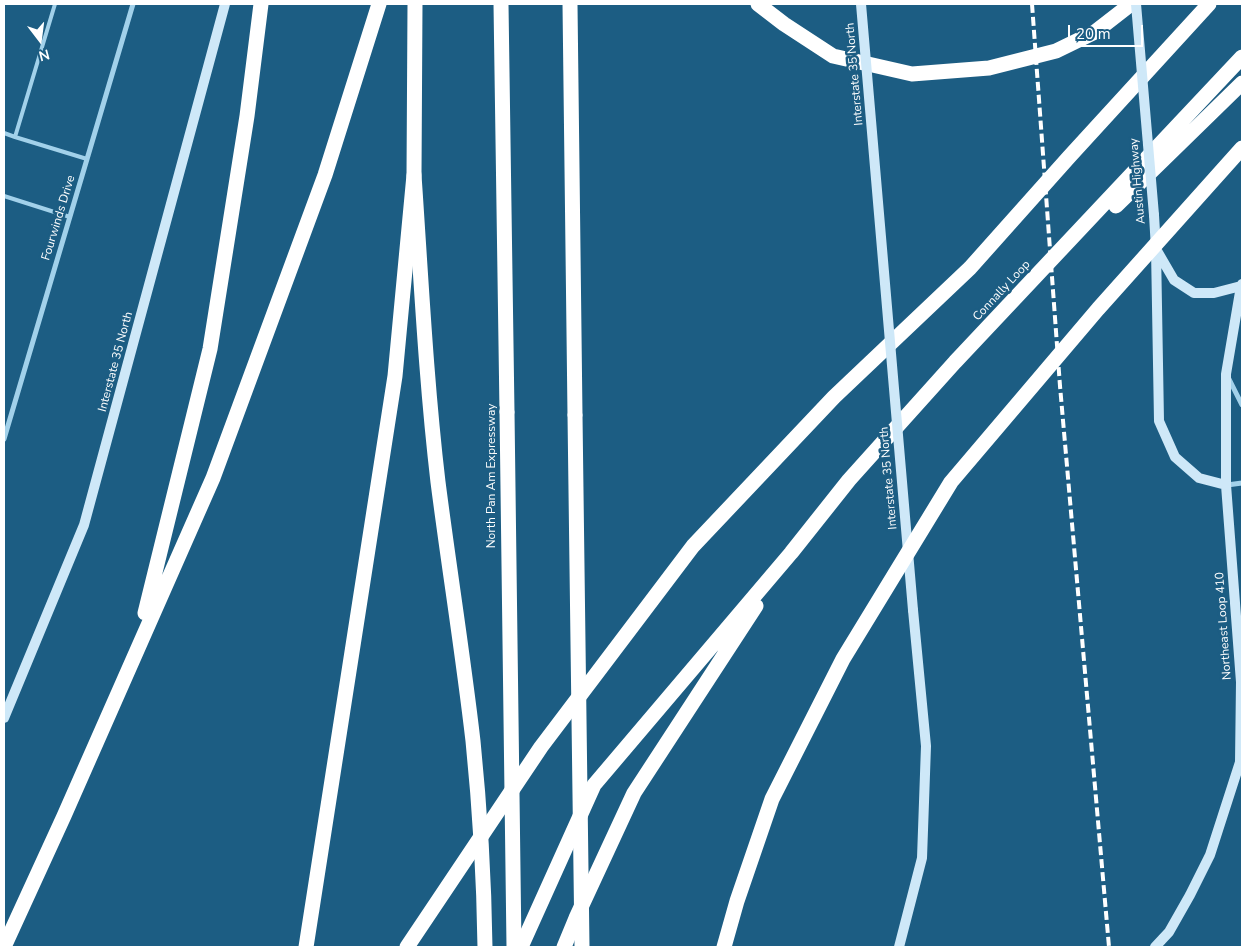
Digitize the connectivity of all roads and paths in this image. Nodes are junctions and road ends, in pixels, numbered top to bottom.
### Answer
1 (55, 4) edge
2 (133, 4) edge
3 (225, 4) edge
4 (261, 4) edge
5 (379, 4) edge
6 (415, 4) edge
7 (501, 4) edge
8 (570, 4) edge
9 (758, 4) edge
10 (861, 4) edge
11 (1131, 4) edge
12 (1136, 4) edge
13 (1209, 4) edge
14 (1242, 57) edge
15 (1242, 83) edge
16 (4, 133) edge
17 (15, 137) junction
18 (1242, 148) edge
19 (87, 159) junction
20 (414, 175) junction
21 (4, 196) edge
22 (70, 217) junction
23 (1156, 249) junction
24 (1241, 285) edge
25 (955, 362) junction
26 (1226, 374) junction
27 (1242, 406) edge
28 (4, 438) edge
29 (1242, 483) edge
30 (1226, 485) junction
31 (792, 553) junction
32 (136, 652) junction
33 (4, 718) edge
34 (444, 892) junction
35 (4, 947) edge
36 (306, 947) edge
37 (407, 947) edge
38 (416, 947) edge
39 (485, 947) edge
40 (514, 947) edge
41 (521, 947) edge
42 (564, 947) edge
43 (582, 947) edge
44 (724, 947) edge
45 (899, 947) edge
46 (1154, 947) edge

1 - 17 lane
2 - 19 street, Fourwinds Drive
3 - 33 main road, Interstate 35 North
4 - 32 highway
5 - 32 highway
6 - 20 highway
7 - 40 highway, North Pan Am Expressway, bridge
8 - 43 highway, bridge
9 - 11 highway
10 - 45 main road, Interstate 35 North, bridge
12 - 23 main road, Austin Highway, bridge
13 - 34 highway
14 - 25 highway, Connally Loop
15 - 25 highway
16 - 17 lane
17 - 19 lane
18 - 44 highway, bridge
19 - 22 street, Fourwinds Drive
20 - 36 highway, bridge
20 - 39 highway, bridge
21 - 22 lane
22 - 28 street, Fourwinds Drive
23 - 24 main road, Austin Highway
23 - 30 main road
24 - 26 main road, Northeast Loop 410
25 - 31 highway, Connally Loop
26 - 27 street
26 - 30 main road, Northeast Loop 410
29 - 30 street
30 - 46 main road, Northeast Loop 410
31 - 41 highway
31 - 42 highway
32 - 35 highway
34 - 37 highway
34 - 38 highway

